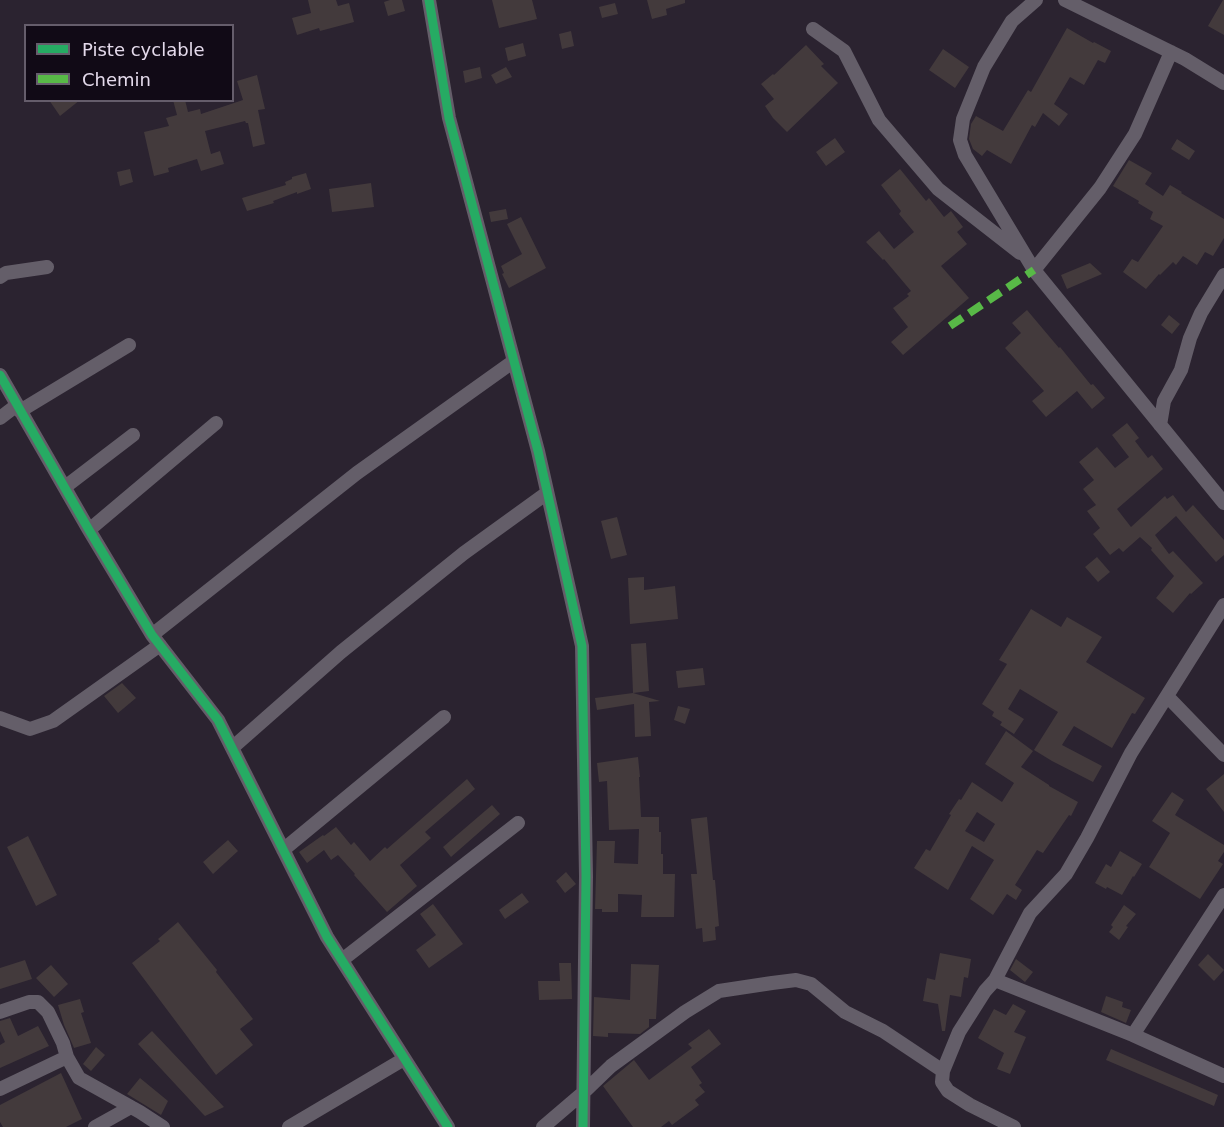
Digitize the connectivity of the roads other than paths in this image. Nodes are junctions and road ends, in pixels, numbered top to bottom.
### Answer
1 (429, 0) edge
2 (1036, 0) edge
3 (1065, 0) edge
4 (813, 29) dead end
5 (1171, 52) junction
6 (1224, 83) edge
7 (1031, 264) junction
8 (47, 267) dead end
9 (1224, 275) edge
10 (0, 277) edge
11 (129, 345) dead end
12 (514, 361) junction
13 (0, 375) edge
14 (19, 408) junction
15 (0, 418) edge
16 (216, 423) dead end
17 (1160, 425) junction
18 (133, 435) dead end
19 (65, 487) junction
20 (548, 493) junction
21 (1224, 503) edge
22 (89, 530) junction
23 (1224, 605) edge
24 (156, 640) junction
25 (1167, 696) junction
26 (444, 717) dead end
27 (0, 718) edge
28 (232, 748) junction
29 (1224, 755) edge
30 (518, 823) dead end
31 (283, 850) junction
32 (1224, 896) edge
33 (342, 960) junction
34 (995, 980) junction
35 (0, 1012) edge
36 (1133, 1035) junction
37 (67, 1057) junction
38 (404, 1059) junction
39 (943, 1071) junction
40 (1224, 1076) edge
41 (0, 1089) edge
42 (584, 1092) junction
43 (131, 1107) junction
44 (309, 1122) edge
45 (95, 1127) edge
46 (163, 1127) edge
47 (289, 1127) edge
48 (448, 1127) edge
49 (543, 1127) edge
50 (583, 1127) edge
51 (1014, 1127) edge

1 - 12 street
2 - 7 street
3 - 5 street
4 - 7 street
5 - 6 street
5 - 7 street
7 - 17 street
8 - 10 street
9 - 17 street
11 - 14 street
12 - 20 street
12 - 24 street
13 - 14 street
14 - 15 street
14 - 19 street
16 - 22 street
17 - 21 street
18 - 19 street
19 - 22 street
20 - 28 street
20 - 42 street
22 - 24 street
23 - 25 street
24 - 27 street
24 - 28 street
25 - 29 street
25 - 34 street
26 - 31 street
28 - 31 street
30 - 33 street
31 - 33 street
32 - 36 street
33 - 38 street
34 - 36 street
34 - 39 street
35 - 37 street
36 - 40 street
37 - 41 street
37 - 43 street
38 - 44 street
38 - 48 street
39 - 42 street
39 - 51 street
42 - 49 street
42 - 50 street
43 - 45 street
43 - 46 street
44 - 47 street

